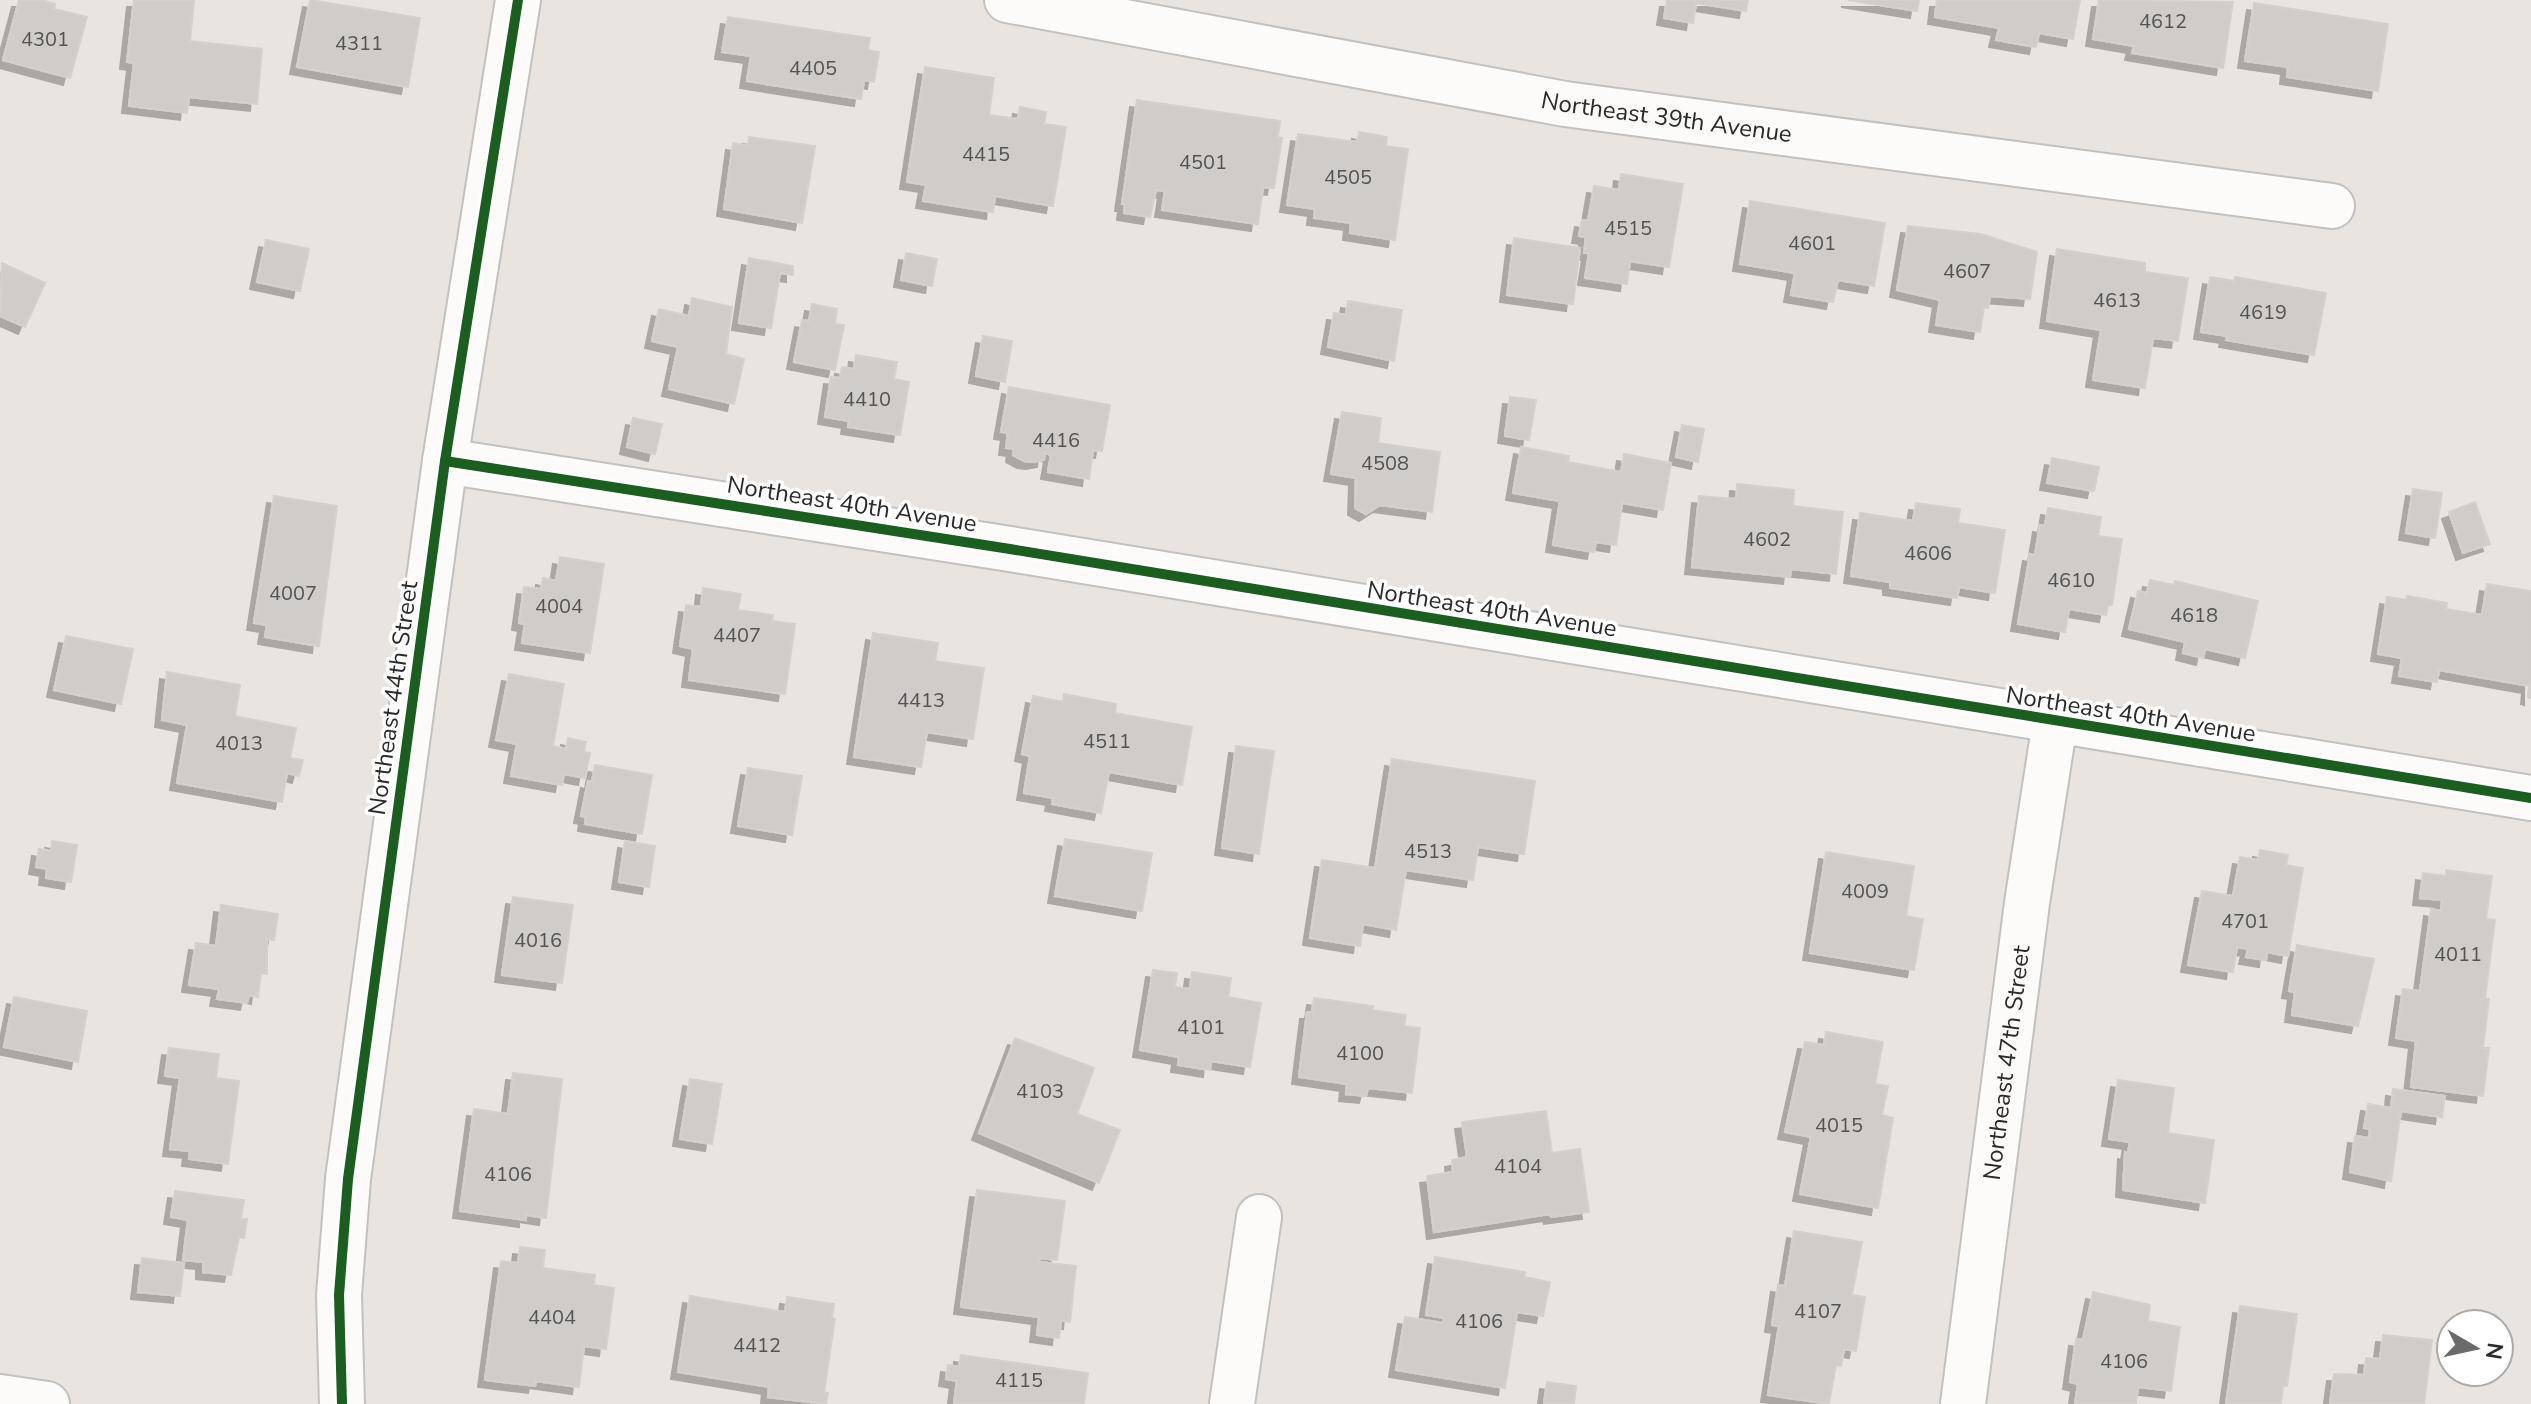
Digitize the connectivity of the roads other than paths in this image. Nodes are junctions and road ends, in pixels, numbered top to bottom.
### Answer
1 (518, 0) edge
2 (1007, 0) edge
3 (2332, 206) dead end
4 (445, 461) junction
5 (2055, 722) junction
6 (2531, 798) edge
7 (1259, 1217) dead end
8 (0, 1397) edge
9 (47, 1404) edge
10 (342, 1404) edge
11 (1232, 1404) edge
12 (1963, 1404) edge

1 - 4 street, Northeast 44th Street
2 - 3 street, Northeast 39th Avenue
4 - 5 street, Northeast 40th Avenue
4 - 10 street, Northeast 44th Street
5 - 6 street, Northeast 40th Avenue
5 - 12 street, Northeast 47th Street
7 - 11 street
8 - 9 street

